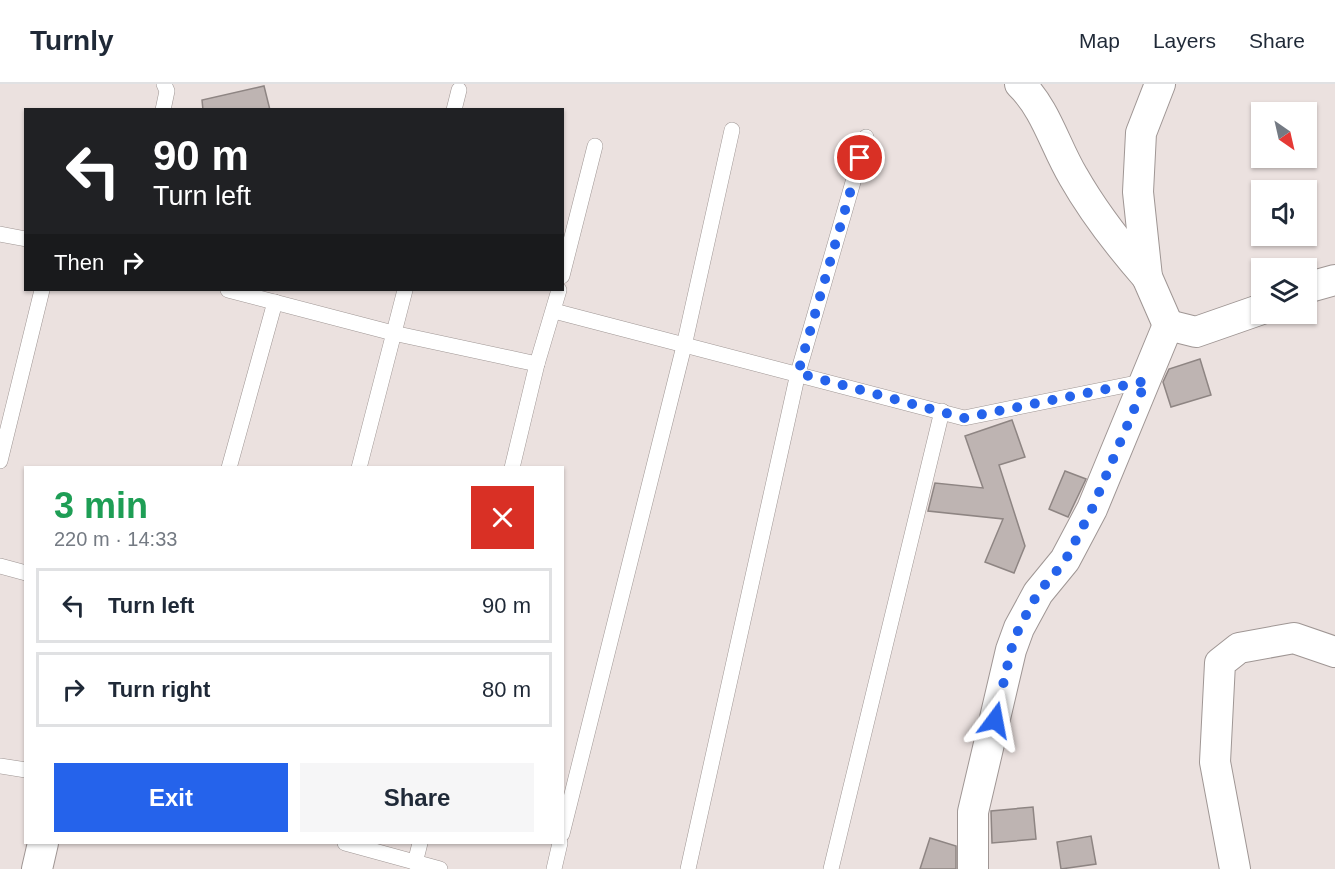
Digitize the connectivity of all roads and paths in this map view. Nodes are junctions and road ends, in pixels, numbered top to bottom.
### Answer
1 (164, 84) edge
2 (1020, 84) edge
3 (1160, 84) edge
4 (459, 90) dead end
5 (163, 108) edge
6 (454, 108) edge
7 (732, 130) dead end
8 (866, 137) dead end
9 (595, 146) dead end
10 (0, 234) edge
11 (24, 239) edge
12 (564, 268) edge
13 (1147, 277) junction
14 (1335, 280) edge
15 (1317, 285) edge
16 (42, 291) edge
17 (232, 291) edge
18 (405, 291) edge
19 (559, 291) edge
20 (275, 302) junction
21 (554, 311) junction
22 (1251, 313) edge
23 (1168, 325) junction
24 (393, 333) junction
25 (684, 346) junction
26 (537, 364) junction
27 (798, 373) junction
28 (1146, 381) junction
29 (942, 411) junction
30 (0, 461) edge
31 (230, 466) edge
32 (359, 466) edge
33 (512, 466) edge
34 (0, 566) edge
35 (24, 572) edge
36 (1335, 652) edge
37 (0, 766) edge
38 (24, 770) edge
39 (564, 826) edge
40 (44, 844) edge
41 (349, 844) edge
42 (420, 844) edge
43 (560, 844) edge
44 (416, 863) junction
45 (37, 869) edge
46 (440, 869) edge
47 (554, 869) edge
48 (688, 869) edge
49 (831, 869) edge
50 (974, 869) edge
51 (1235, 869) edge

1 - 5 lane
2 - 13 street
3 - 13 street
4 - 6 lane
7 - 25 lane
8 - 27 lane
9 - 12 lane
10 - 11 lane
13 - 23 street
14 - 15 street
16 - 30 lane
17 - 20 lane
18 - 24 lane
19 - 21 lane
20 - 24 lane
20 - 31 lane
21 - 25 lane
21 - 26 lane
22 - 23 street
23 - 28 street
24 - 26 lane
24 - 32 lane
25 - 27 lane
25 - 39 lane
26 - 33 lane
27 - 29 lane
27 - 48 lane
28 - 29 lane
28 - 50 street
29 - 49 lane
34 - 35 lane
36 - 51 street
37 - 38 lane
40 - 45 street
41 - 44 lane
42 - 44 lane
43 - 47 lane
44 - 46 lane

